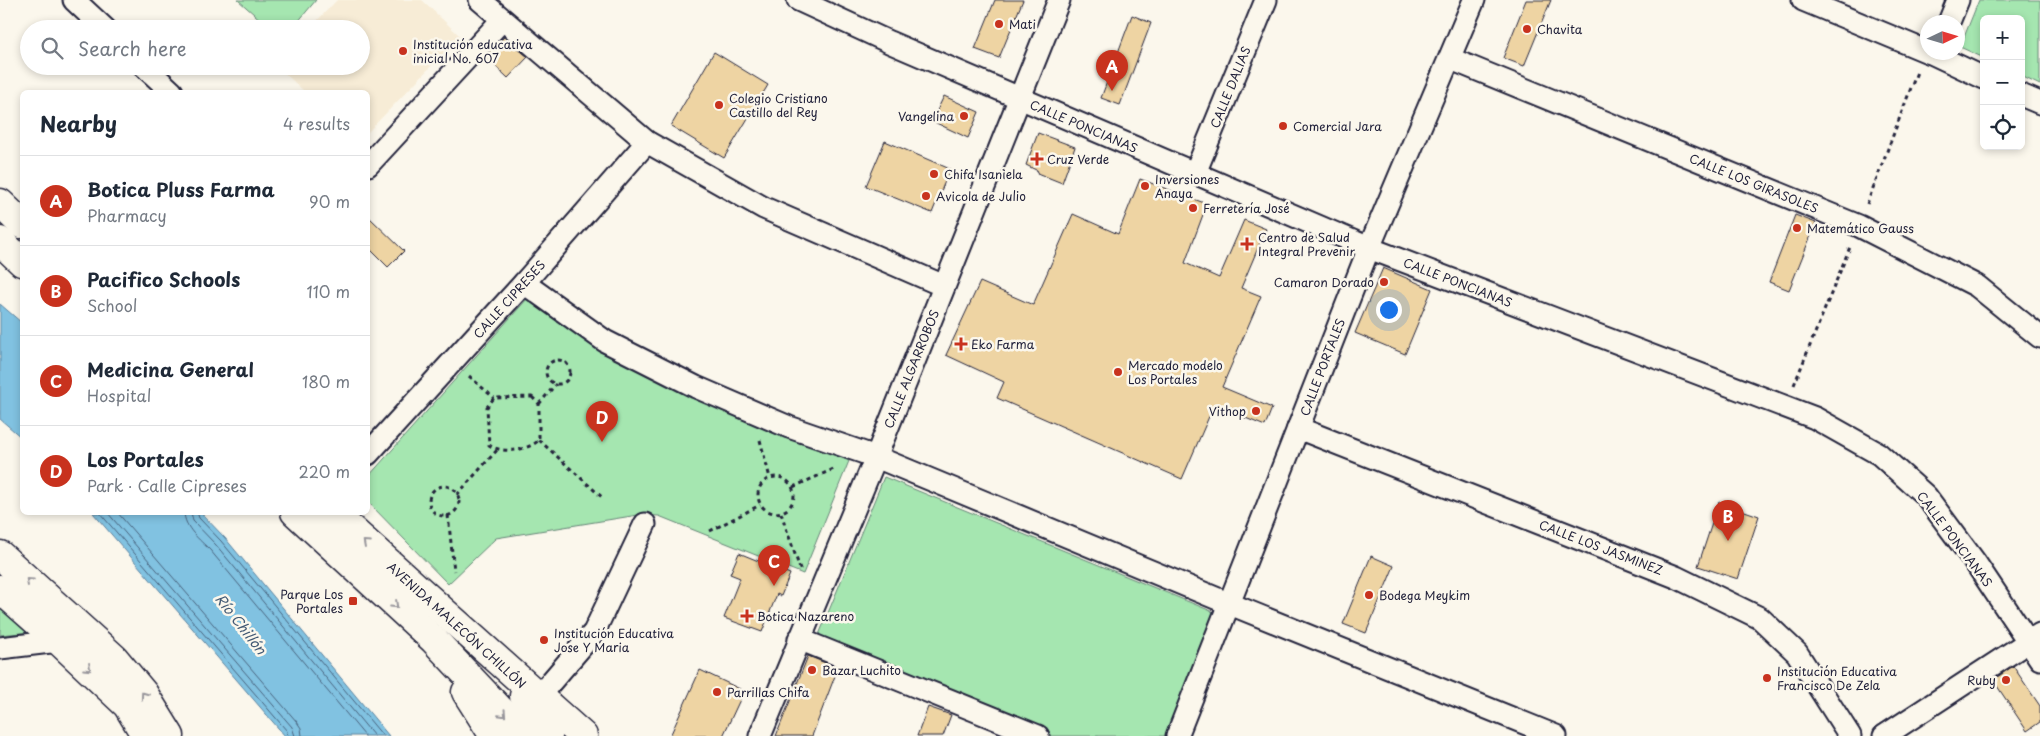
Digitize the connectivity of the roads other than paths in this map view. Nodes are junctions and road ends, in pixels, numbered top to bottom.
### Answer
1 (480, 0) edge
2 (798, 0) edge
3 (1059, 0) edge
4 (1266, 0) edge
5 (1474, 0) edge
6 (1803, 0) edge
7 (1958, 0) edge
8 (88, 5) edge
9 (1952, 15) edge
10 (99, 20) edge
11 (502, 20) junction
12 (1920, 48) edge
13 (1451, 58) junction
14 (1947, 60) edge
15 (154, 75) edge
16 (1980, 76) edge
17 (170, 90) edge
18 (2025, 97) edge
19 (1020, 100) junction
20 (2040, 103) edge
21 (647, 142) junction
22 (370, 163) edge
23 (1194, 173) junction
24 (0, 203) edge
25 (20, 222) edge
26 (0, 241) edge
27 (1369, 248) junction
28 (20, 260) edge
29 (524, 283) junction
30 (944, 286) junction
31 (2040, 337) edge
32 (1298, 428) junction
33 (370, 452) edge
34 (876, 457) junction
35 (298, 515) edge
36 (335, 515) edge
37 (646, 524) dead end
38 (0, 555) edge
39 (0, 589) edge
40 (1230, 604) junction
41 (434, 640) junction
42 (799, 640) junction
43 (60, 641) junction
44 (2036, 645) edge
45 (0, 648) edge
46 (506, 669) junction
47 (538, 697) junction
48 (146, 736) edge
49 (170, 736) edge
50 (494, 736) edge
51 (525, 736) edge
52 (548, 736) edge
53 (583, 736) edge
54 (760, 736) edge
55 (1038, 736) edge
56 (1177, 736) edge
57 (1556, 736) edge
58 (1850, 736) edge
59 (1884, 736) edge

1 - 11 street
2 - 19 street, CALLE PONCIANAS
3 - 19 street, CALLE ALGARROBOS
4 - 23 street, CALLE DALIAS
5 - 13 street, CALLE PORTALES
6 - 12 street
7 - 9 street
8 - 10 street
11 - 21 street
11 - 22 street
13 - 27 street, CALLE PORTALES
13 - 31 street, CALLE LOS GIRASOLES
14 - 16 street
15 - 17 street
18 - 20 street
19 - 23 street, CALLE PONCIANAS
19 - 30 street, CALLE ALGARROBOS
21 - 29 street, CALLE CIPRESES
21 - 30 street
23 - 27 street, CALLE PONCIANAS
24 - 25 street
26 - 28 street
27 - 32 street, CALLE PORTALES
27 - 44 street, CALLE PONCIANAS
29 - 33 street, CALLE CIPRESES
29 - 34 street
30 - 34 street, CALLE ALGARROBOS
32 - 40 street, CALLE PORTALES
32 - 58 street, CALLE LOS JASMINEZ
34 - 40 street
34 - 42 street, CALLE ALGARROBOS
35 -> 41 street, AVENIDA MALECÓN CHILLÓN
46 -> 36 street, AVENIDA MALECÓN CHILLÓN
37 - 47 street
49 -> 38 street
39 - 43 street
40 - 56 street, CALLE PORTALES
40 - 57 street
41 - 50 street
41 -> 51 street, AVENIDA MALECÓN CHILLÓN
42 - 54 street, CALLE ALGARROBOS
42 - 55 street
43 - 45 street
43 -> 48 street
44 - 59 street
46 - 47 street, AVENIDA MALECÓN CHILLÓN
46 - 52 street
47 - 53 street, AVENIDA MALECÓN CHILLÓN

